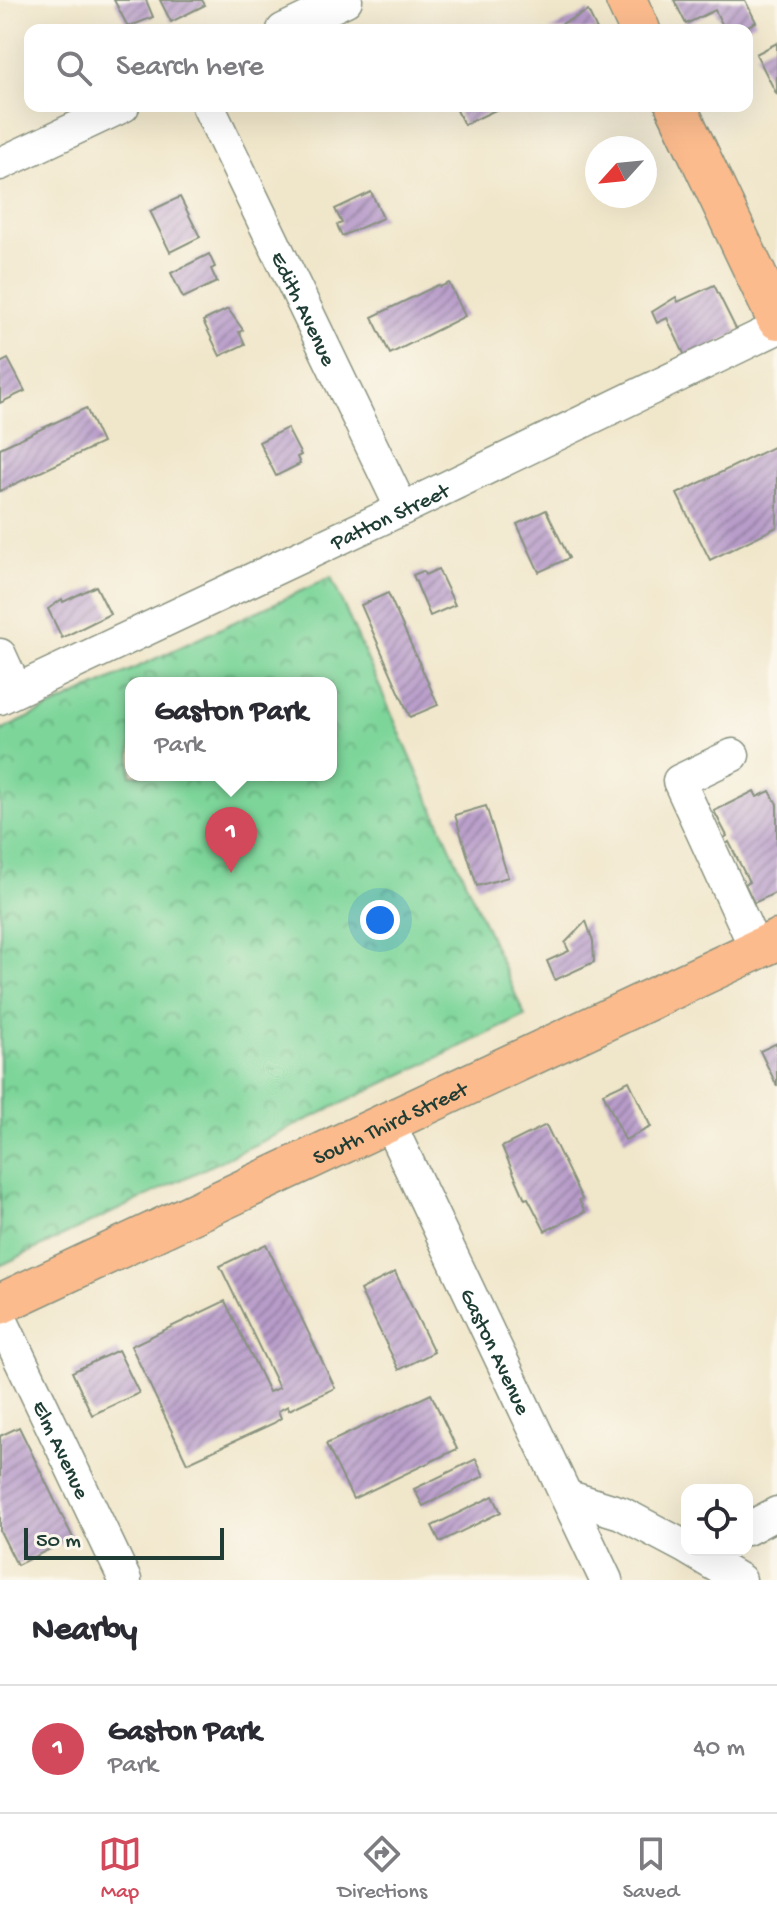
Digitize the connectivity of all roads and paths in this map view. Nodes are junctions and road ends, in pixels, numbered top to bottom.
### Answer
1 (346, 0) edge
2 (626, 0) edge
3 (296, 24) edge
4 (637, 24) edge
5 (110, 112) edge
6 (211, 112) edge
7 (679, 112) edge
8 (0, 164) edge
9 (777, 319) edge
10 (777, 328) edge
11 (402, 509) junction
12 (0, 655) edge
13 (8, 694) edge
14 (733, 755) dead end
15 (766, 944) edge
16 (389, 1123) junction
17 (0, 1304) edge
18 (0, 1317) edge
19 (566, 1496) junction
20 (777, 1513) edge
21 (753, 1526) edge
22 (681, 1544) edge
23 (703, 1556) edge
24 (593, 1576) edge
25 (125, 1580) edge
26 (740, 1580) edge

1 - 3 street
2 - 4 main road
5 - 8 street
6 - 11 street, Edith Avenue
7 - 9 main road
10 - 11 street, Patton Street
11 - 13 street, Patton Street
12 - 13 street
14 - 15 street
15 - 16 main road, South Third Street
16 - 17 main road, South Third Street
16 - 19 street, Gaston Avenue
18 - 25 street, Elm Avenue
19 - 22 street
19 - 24 street, Gaston Avenue
20 - 21 street
23 - 26 street

